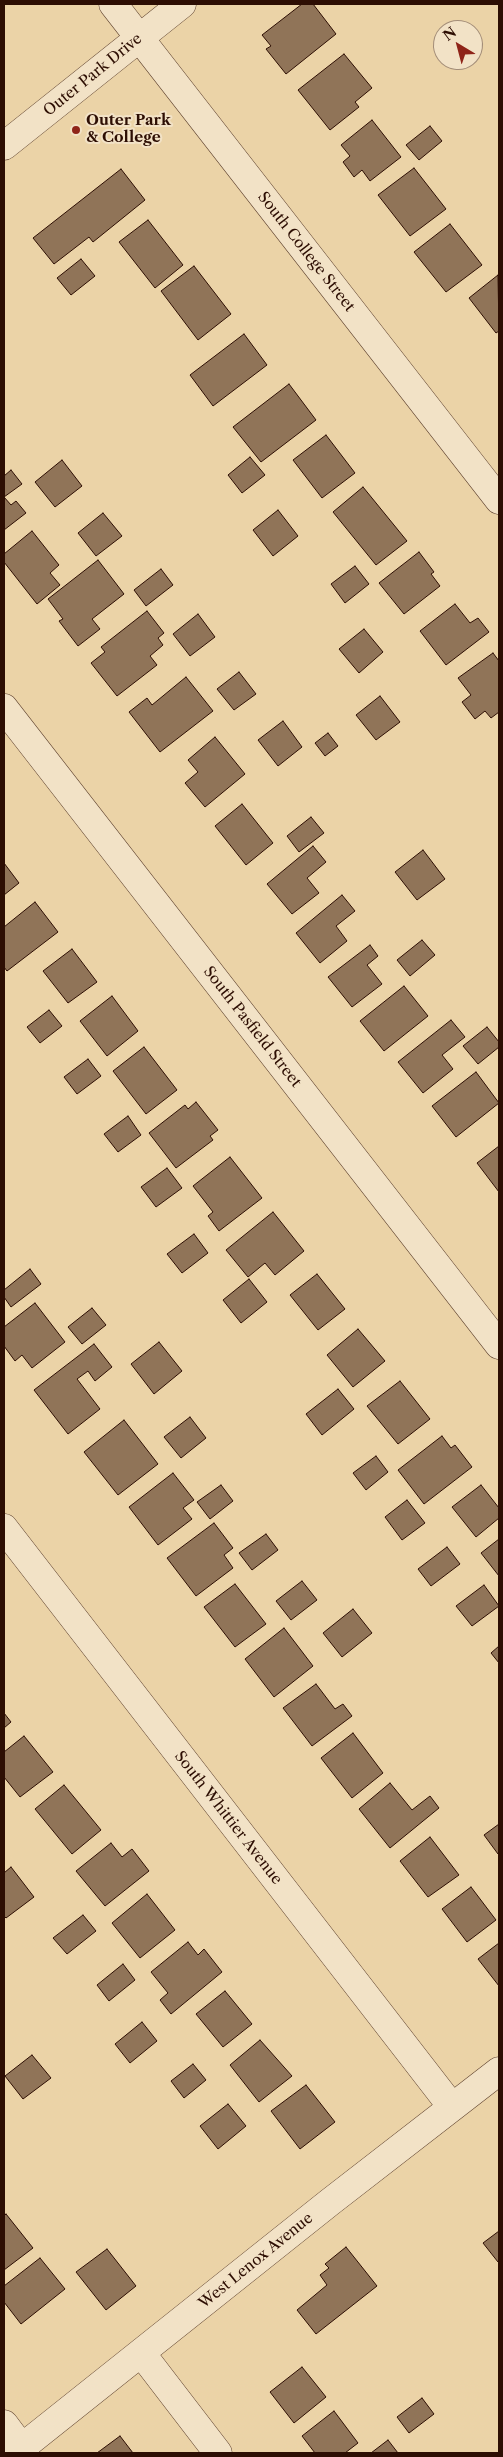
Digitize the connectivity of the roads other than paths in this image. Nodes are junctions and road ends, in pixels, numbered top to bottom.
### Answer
1 (113, 4) edge
2 (182, 4) edge
3 (140, 37) junction
4 (4, 146) edge
5 (499, 500) edge
6 (4, 708) edge
7 (499, 1346) edge
8 (4, 1528) edge
9 (499, 2071) edge
10 (452, 2107) junction
11 (142, 2354) junction
12 (4, 2424) edge
13 (18, 2450) edge
14 (218, 2453) edge

1 - 3 street, South College Street
2 - 3 street, Outer Park Drive
3 - 4 street, Outer Park Drive
3 - 5 street, South College Street
6 - 7 street, South Pasfield Street
8 - 10 street, South Whittier Avenue
9 - 10 street, West Lenox Avenue
10 - 11 street, West Lenox Avenue
11 - 13 street, West Lenox Avenue
11 - 14 street
12 - 13 street

